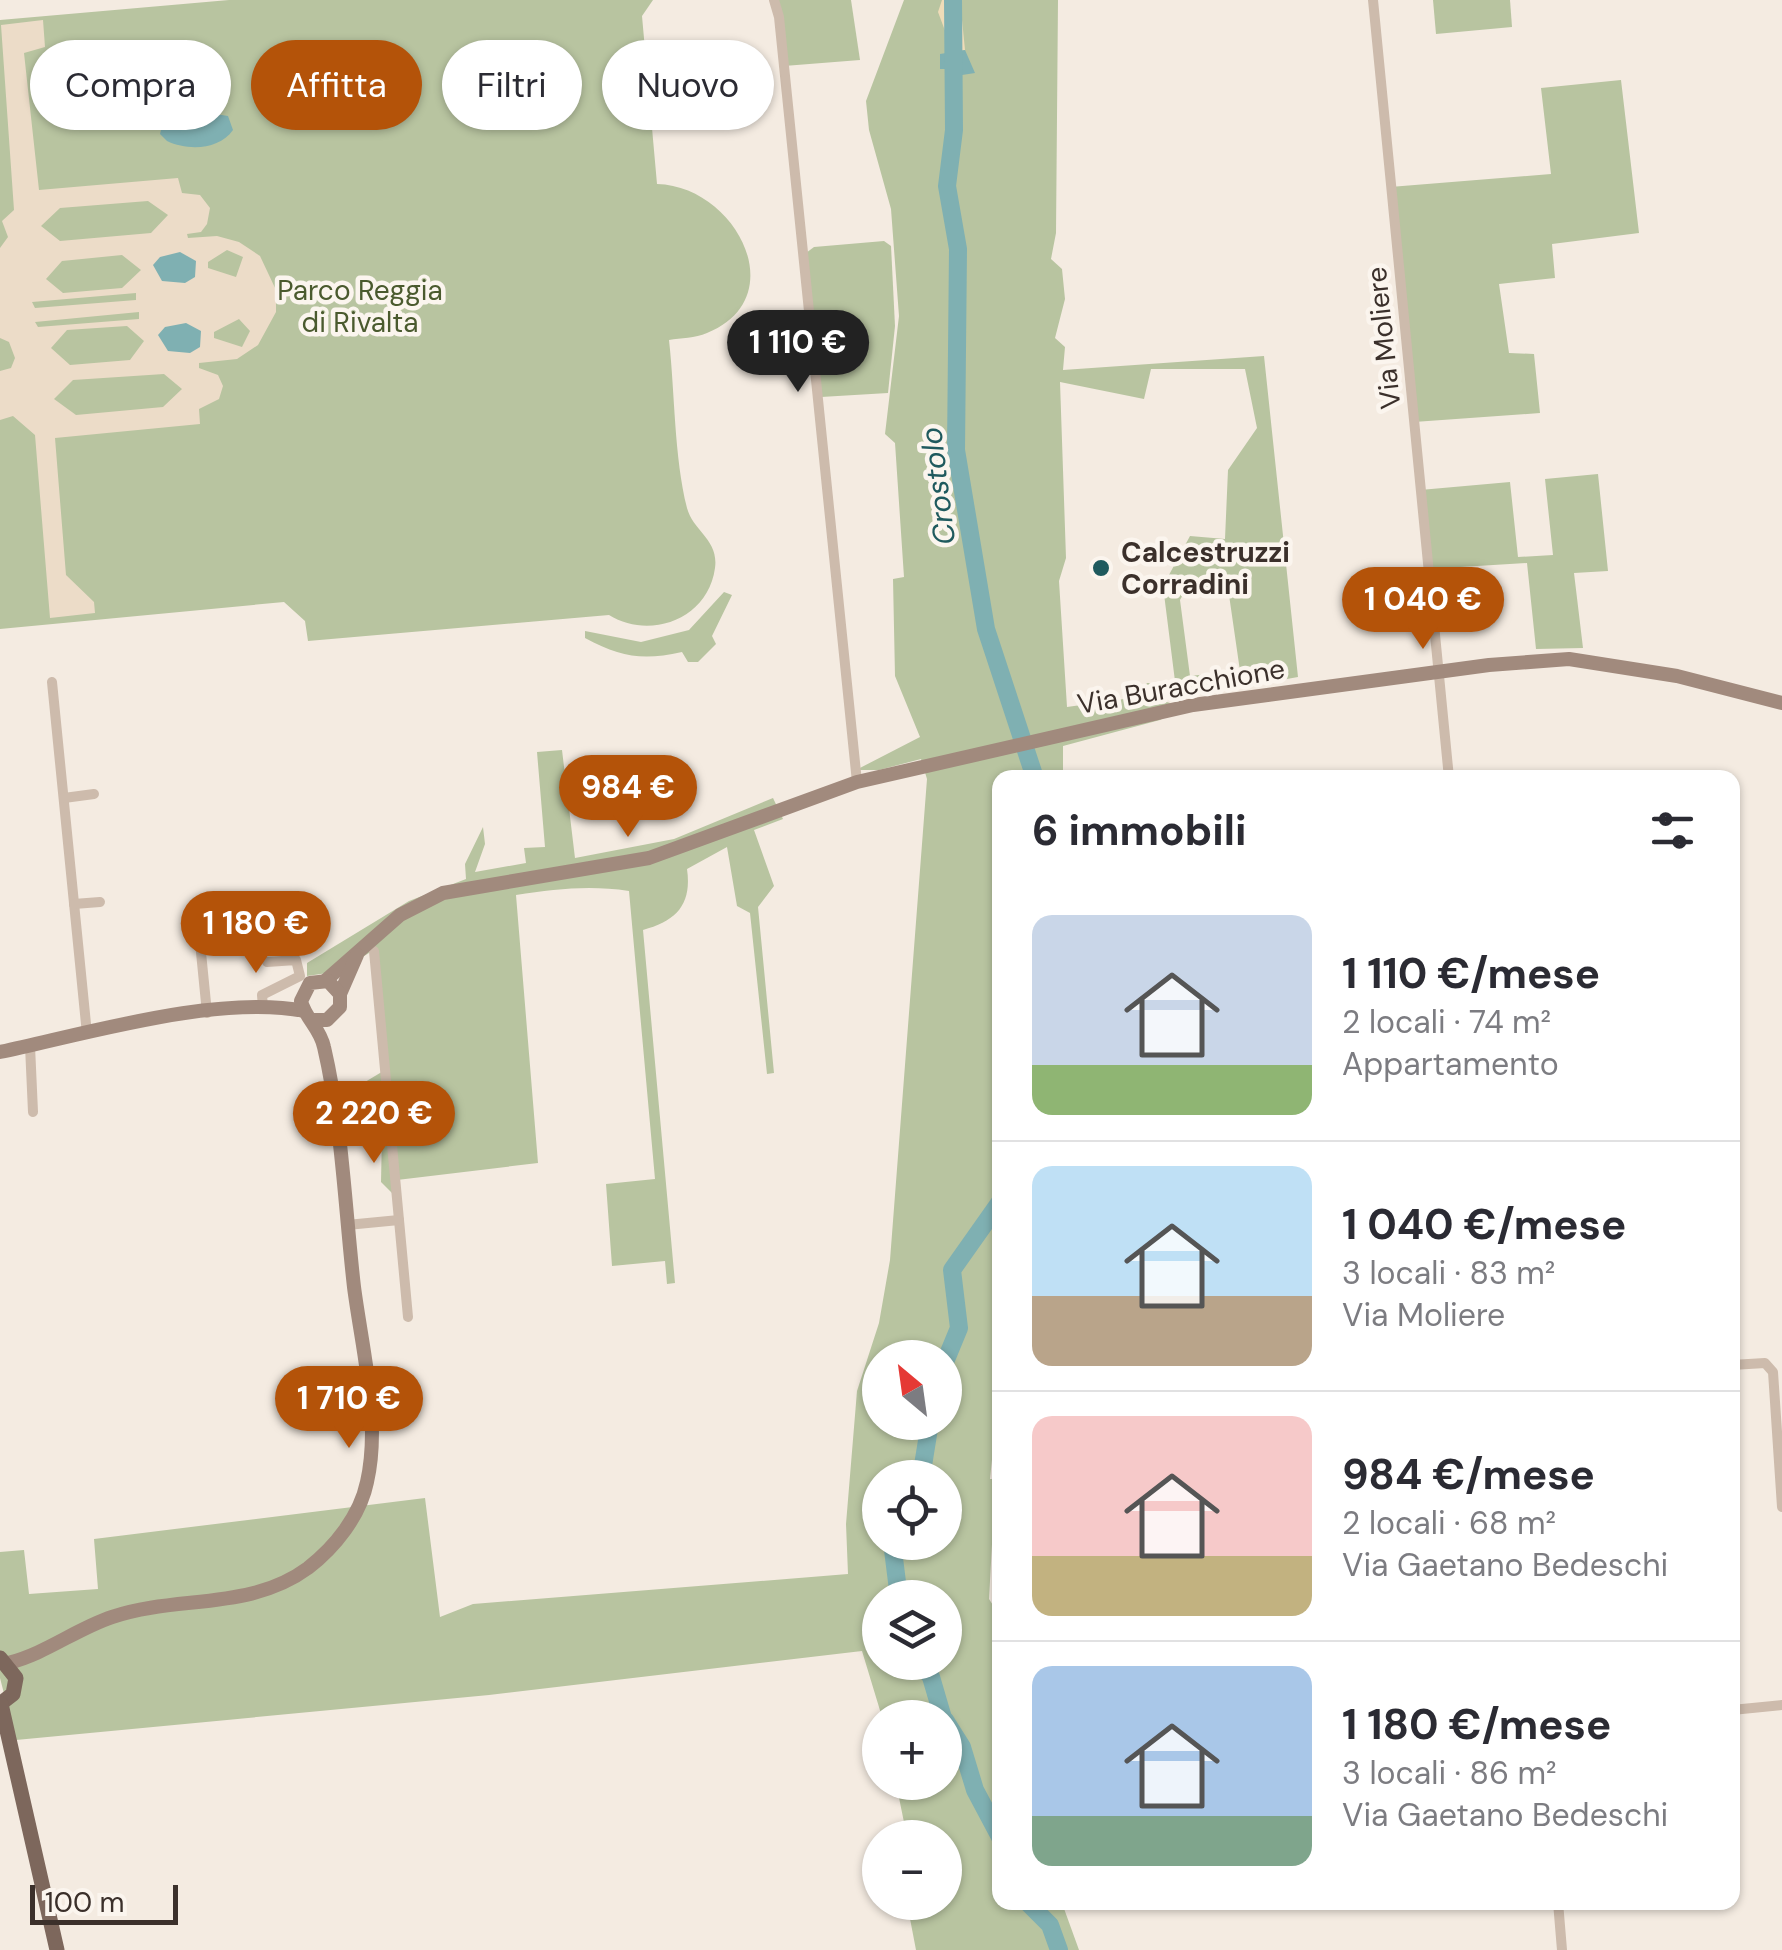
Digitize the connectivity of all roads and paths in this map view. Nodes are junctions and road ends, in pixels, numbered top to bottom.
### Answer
1 (774, 0) edge
2 (1374, 0) edge
3 (1439, 672) junction
4 (52, 682) dead end
5 (1782, 703) edge
6 (1448, 770) edge
7 (857, 782) junction
8 (94, 794) dead end
9 (64, 798) junction
10 (100, 902) dead end
11 (196, 902) dead end
12 (74, 904) junction
13 (366, 950) junction
14 (267, 962) dead end
15 (325, 981) junction
16 (301, 984) junction
17 (340, 994) junction
18 (266, 1007) junction
19 (207, 1013) junction
20 (309, 1015) junction
21 (333, 1017) junction
22 (86, 1034) junction
23 (30, 1046) junction
24 (324, 1048) junction
25 (0, 1052) edge
26 (33, 1112) dead end
27 (399, 1220) junction
28 (348, 1225) junction
29 (408, 1317) dead end
30 (1740, 1364) edge
31 (1782, 1507) edge
32 (8, 1666) edge
33 (0, 1704) edge
34 (1782, 1705) edge
35 (1740, 1709) edge
36 (1559, 1910) edge
37 (57, 1950) edge
38 (1562, 1950) edge

1 - 7 street
2 - 3 street, Via Moliere
3 - 5 main road, Via Buracchione
3 - 6 street, Via Moliere
3 - 7 main road, Via Buracchione
4 - 9 street
7 - 13 main road, Via Buracchione
8 - 9 street
9 - 12 street
10 - 12 street
11 - 19 street
12 - 22 street
13 - 15 main road, Via Buracchione
13 - 17 main road
13 - 27 street
14 - 16 street
15 - 16 main road, Via Buracchione
15 - 17 main road
16 - 18 main road, Via Buracchione
16 - 20 main road
17 - 21 main road
18 - 19 main road
18 - 20 main road
19 - 22 main road
20 - 21 main road
20 - 24 main road
21 - 24 main road
22 - 23 main road
23 - 25 main road
23 - 26 street
24 - 28 main road
27 - 28 street
27 - 29 street
28 - 32 main road
30 - 31 street
32 - 33 main road
33 - 37 main road
34 - 35 street
36 - 38 street

